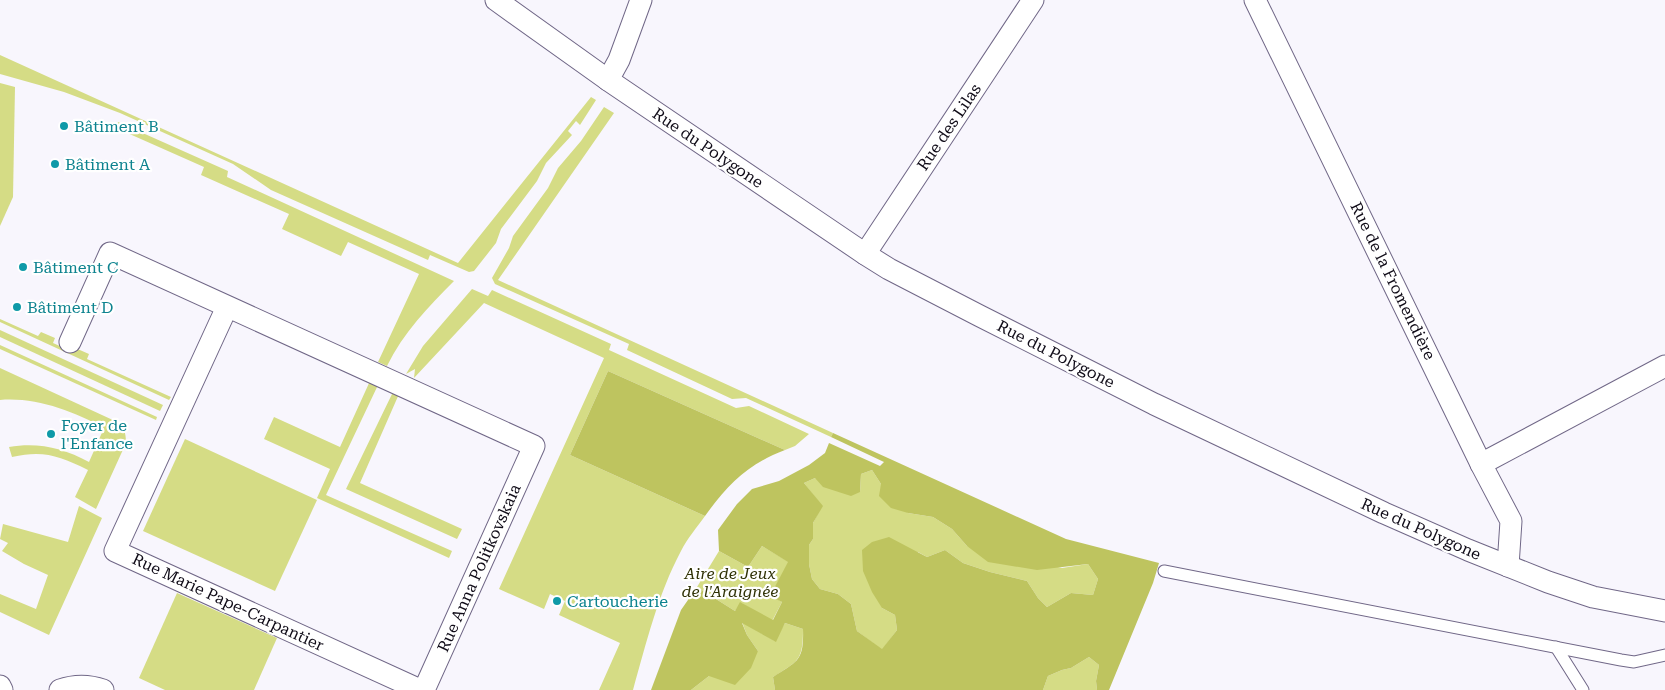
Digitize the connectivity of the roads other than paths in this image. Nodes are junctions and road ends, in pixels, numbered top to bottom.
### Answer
1 (496, 0) edge
2 (641, 0) edge
3 (1034, 0) edge
4 (1255, 0) edge
5 (608, 80) junction
6 (865, 254) junction
7 (227, 307) junction
8 (70, 342) dead end
9 (1665, 366) edge
10 (1481, 464) junction
11 (1508, 566) junction
12 (1164, 572) dead end
13 (1665, 611) edge
14 (1556, 646) junction
15 (1665, 655) edge
16 (0, 686) edge
17 (2, 690) edge
18 (60, 690) edge
19 (103, 690) edge
20 (420, 690) edge
21 (424, 690) edge
22 (1583, 690) edge

1 - 5 street, Rue du Polygone
2 - 5 street
3 - 6 street, Rue des Lilas
4 - 10 street, Rue de la Fromendière
5 - 6 street, Rue du Polygone
6 - 11 street, Rue du Polygone
7 - 8 street
7 - 20 street, Rue Marie Pape-Carpantier
7 - 21 street, Rue Anna Politkovskaia
9 - 10 street
10 - 11 street, Rue de la Fromendière
11 - 13 street, Rue du Polygone
12 - 14 lane
14 - 15 lane
14 - 22 lane
16 - 17 street
18 - 19 street

